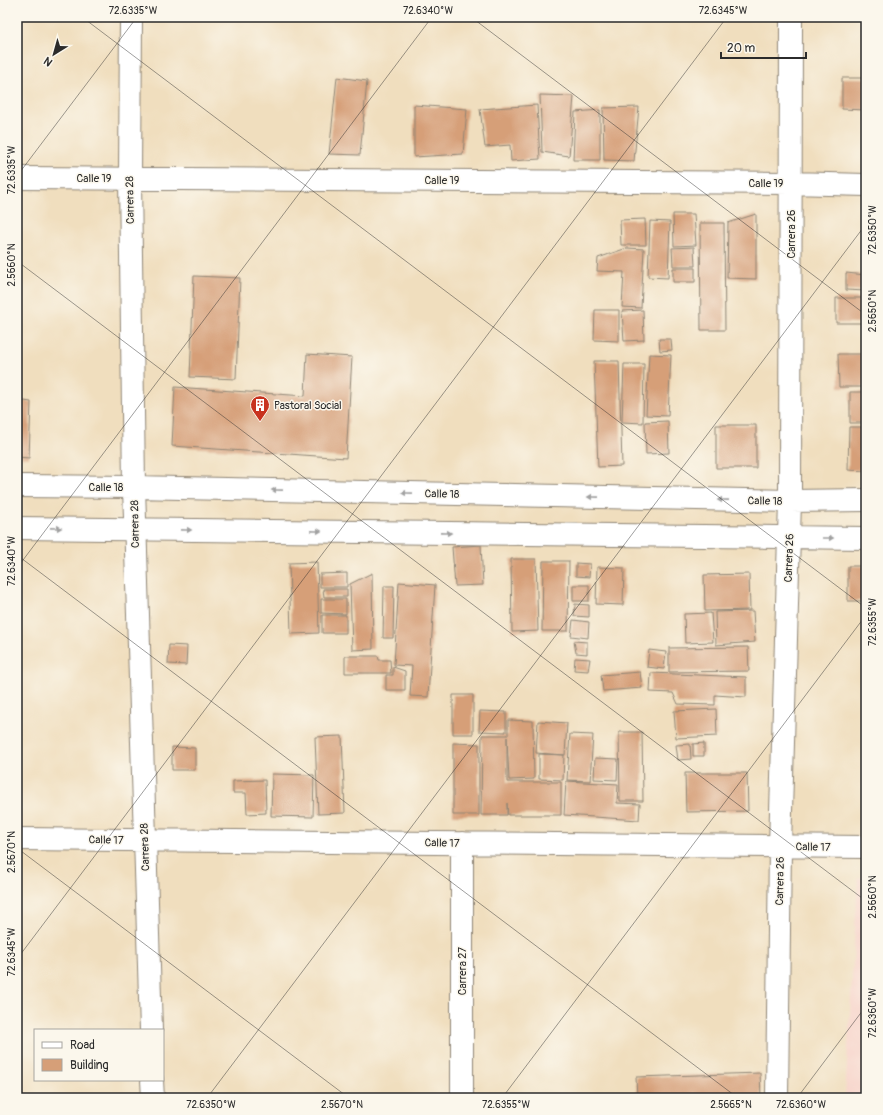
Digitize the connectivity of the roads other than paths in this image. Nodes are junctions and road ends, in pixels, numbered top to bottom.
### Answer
1 (131, 17) edge
2 (791, 17) edge
3 (17, 178) edge
4 (130, 178) junction
5 (791, 183) junction
6 (866, 185) edge
7 (17, 486) edge
8 (134, 487) junction
9 (866, 500) edge
10 (790, 501) junction
11 (17, 528) edge
12 (135, 529) junction
13 (790, 537) junction
14 (866, 538) edge
15 (17, 839) edge
16 (145, 840) junction
17 (462, 843) junction
18 (780, 846) junction
19 (866, 847) edge
20 (151, 1029) edge
21 (152, 1081) edge
22 (153, 1098) edge
23 (462, 1098) edge
24 (777, 1098) edge

1 - 4 street, Carrera 28
2 - 5 street, Carrera 26
3 - 4 street, Calle 19
4 - 5 street, Calle 19
4 - 8 street, Carrera 28
5 - 6 street, Calle 19
5 - 10 street, Carrera 26
7 - 8 street, Calle 18
10 -> 8 street, Calle 18
8 - 12 street, Carrera 28
9 - 10 street, Calle 18
10 - 13 street, Carrera 26
11 -> 12 street
12 -> 13 street
12 - 16 street, Carrera 28
13 -> 14 street
13 - 18 street, Carrera 26
15 - 16 street, Calle 17
16 - 17 street, Calle 17
16 - 20 street, Carrera 28
17 - 18 street, Calle 17
17 - 23 street, Carrera 27
18 - 19 street, Calle 17
18 - 24 street, Carrera 26
21 - 22 street

